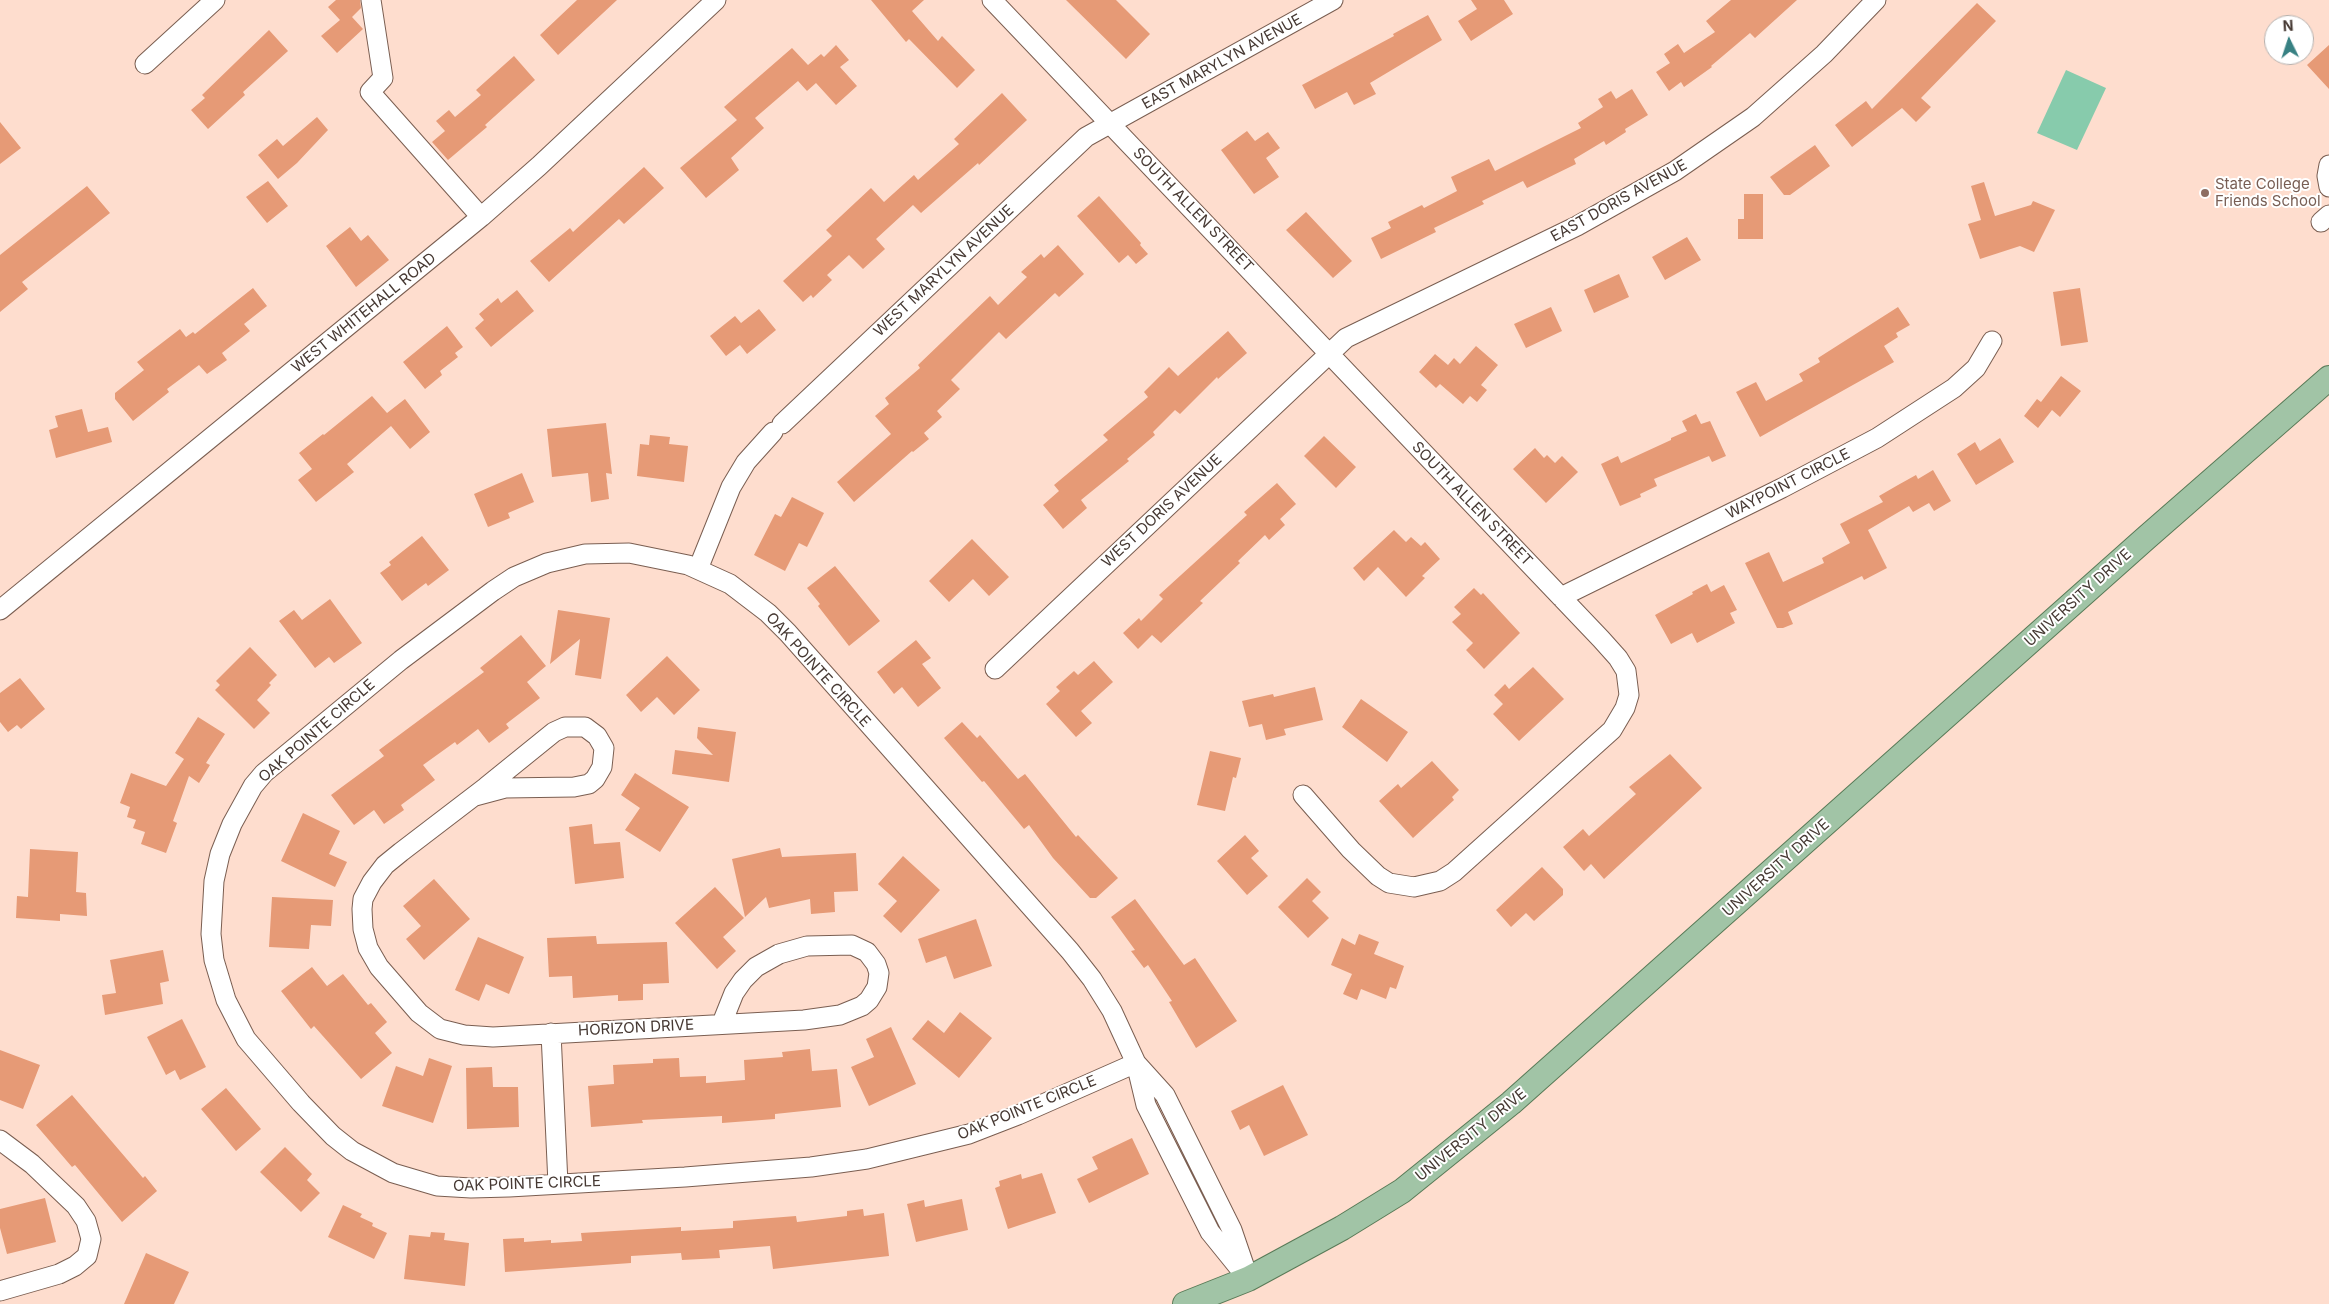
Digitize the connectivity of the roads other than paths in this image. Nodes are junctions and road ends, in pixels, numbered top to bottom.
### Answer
1 (215, 0) edge
2 (371, 0) edge
3 (716, 0) edge
4 (992, 0) edge
5 (1334, 0) edge
6 (1876, 0) edge
7 (145, 64) dead end
8 (1110, 125) junction
9 (2329, 165) edge
10 (2329, 187) edge
11 (481, 217) junction
12 (1992, 341) dead end
13 (1328, 353) junction
14 (2329, 378) edge
15 (698, 569) junction
16 (1561, 597) junction
17 (0, 610) edge
18 (995, 669) dead end
19 (1303, 795) dead end
20 (475, 796) junction
21 (722, 1023) junction
22 (550, 1034) junction
23 (1136, 1063) junction
24 (0, 1140) edge
25 (558, 1184) junction
26 (1248, 1279) junction
27 (0, 1290) edge
28 (1185, 1304) edge

1 - 7 street
2 - 11 street
3 - 11 street, WEST WHITEHALL ROAD
4 - 8 street, SOUTH ALLEN STREET
5 - 8 street, EAST MARYLYN AVENUE
6 - 13 street, EAST DORIS AVENUE
8 - 13 street, SOUTH ALLEN STREET
8 - 15 street, WEST MARYLYN AVENUE
9 - 10 street
11 - 17 street, WEST WHITEHALL ROAD
12 - 16 street, WAYPOINT CIRCLE
13 - 16 street, SOUTH ALLEN STREET
13 - 18 street, WEST DORIS AVENUE
14 - 26 main road, UNIVERSITY DRIVE
15 - 23 street, OAK POINTE CIRCLE
15 - 25 street, OAK POINTE CIRCLE
16 - 19 street, SOUTH ALLEN STREET
20 - 20 street, HORIZON DRIVE
20 - 22 street, HORIZON DRIVE
21 - 21 street, HORIZON DRIVE
21 - 22 street, HORIZON DRIVE
22 - 25 street
23 - 25 street, OAK POINTE CIRCLE
23 - 26 street, OAK POINTE CIRCLE
24 - 27 street
26 - 28 main road, UNIVERSITY DRIVE

